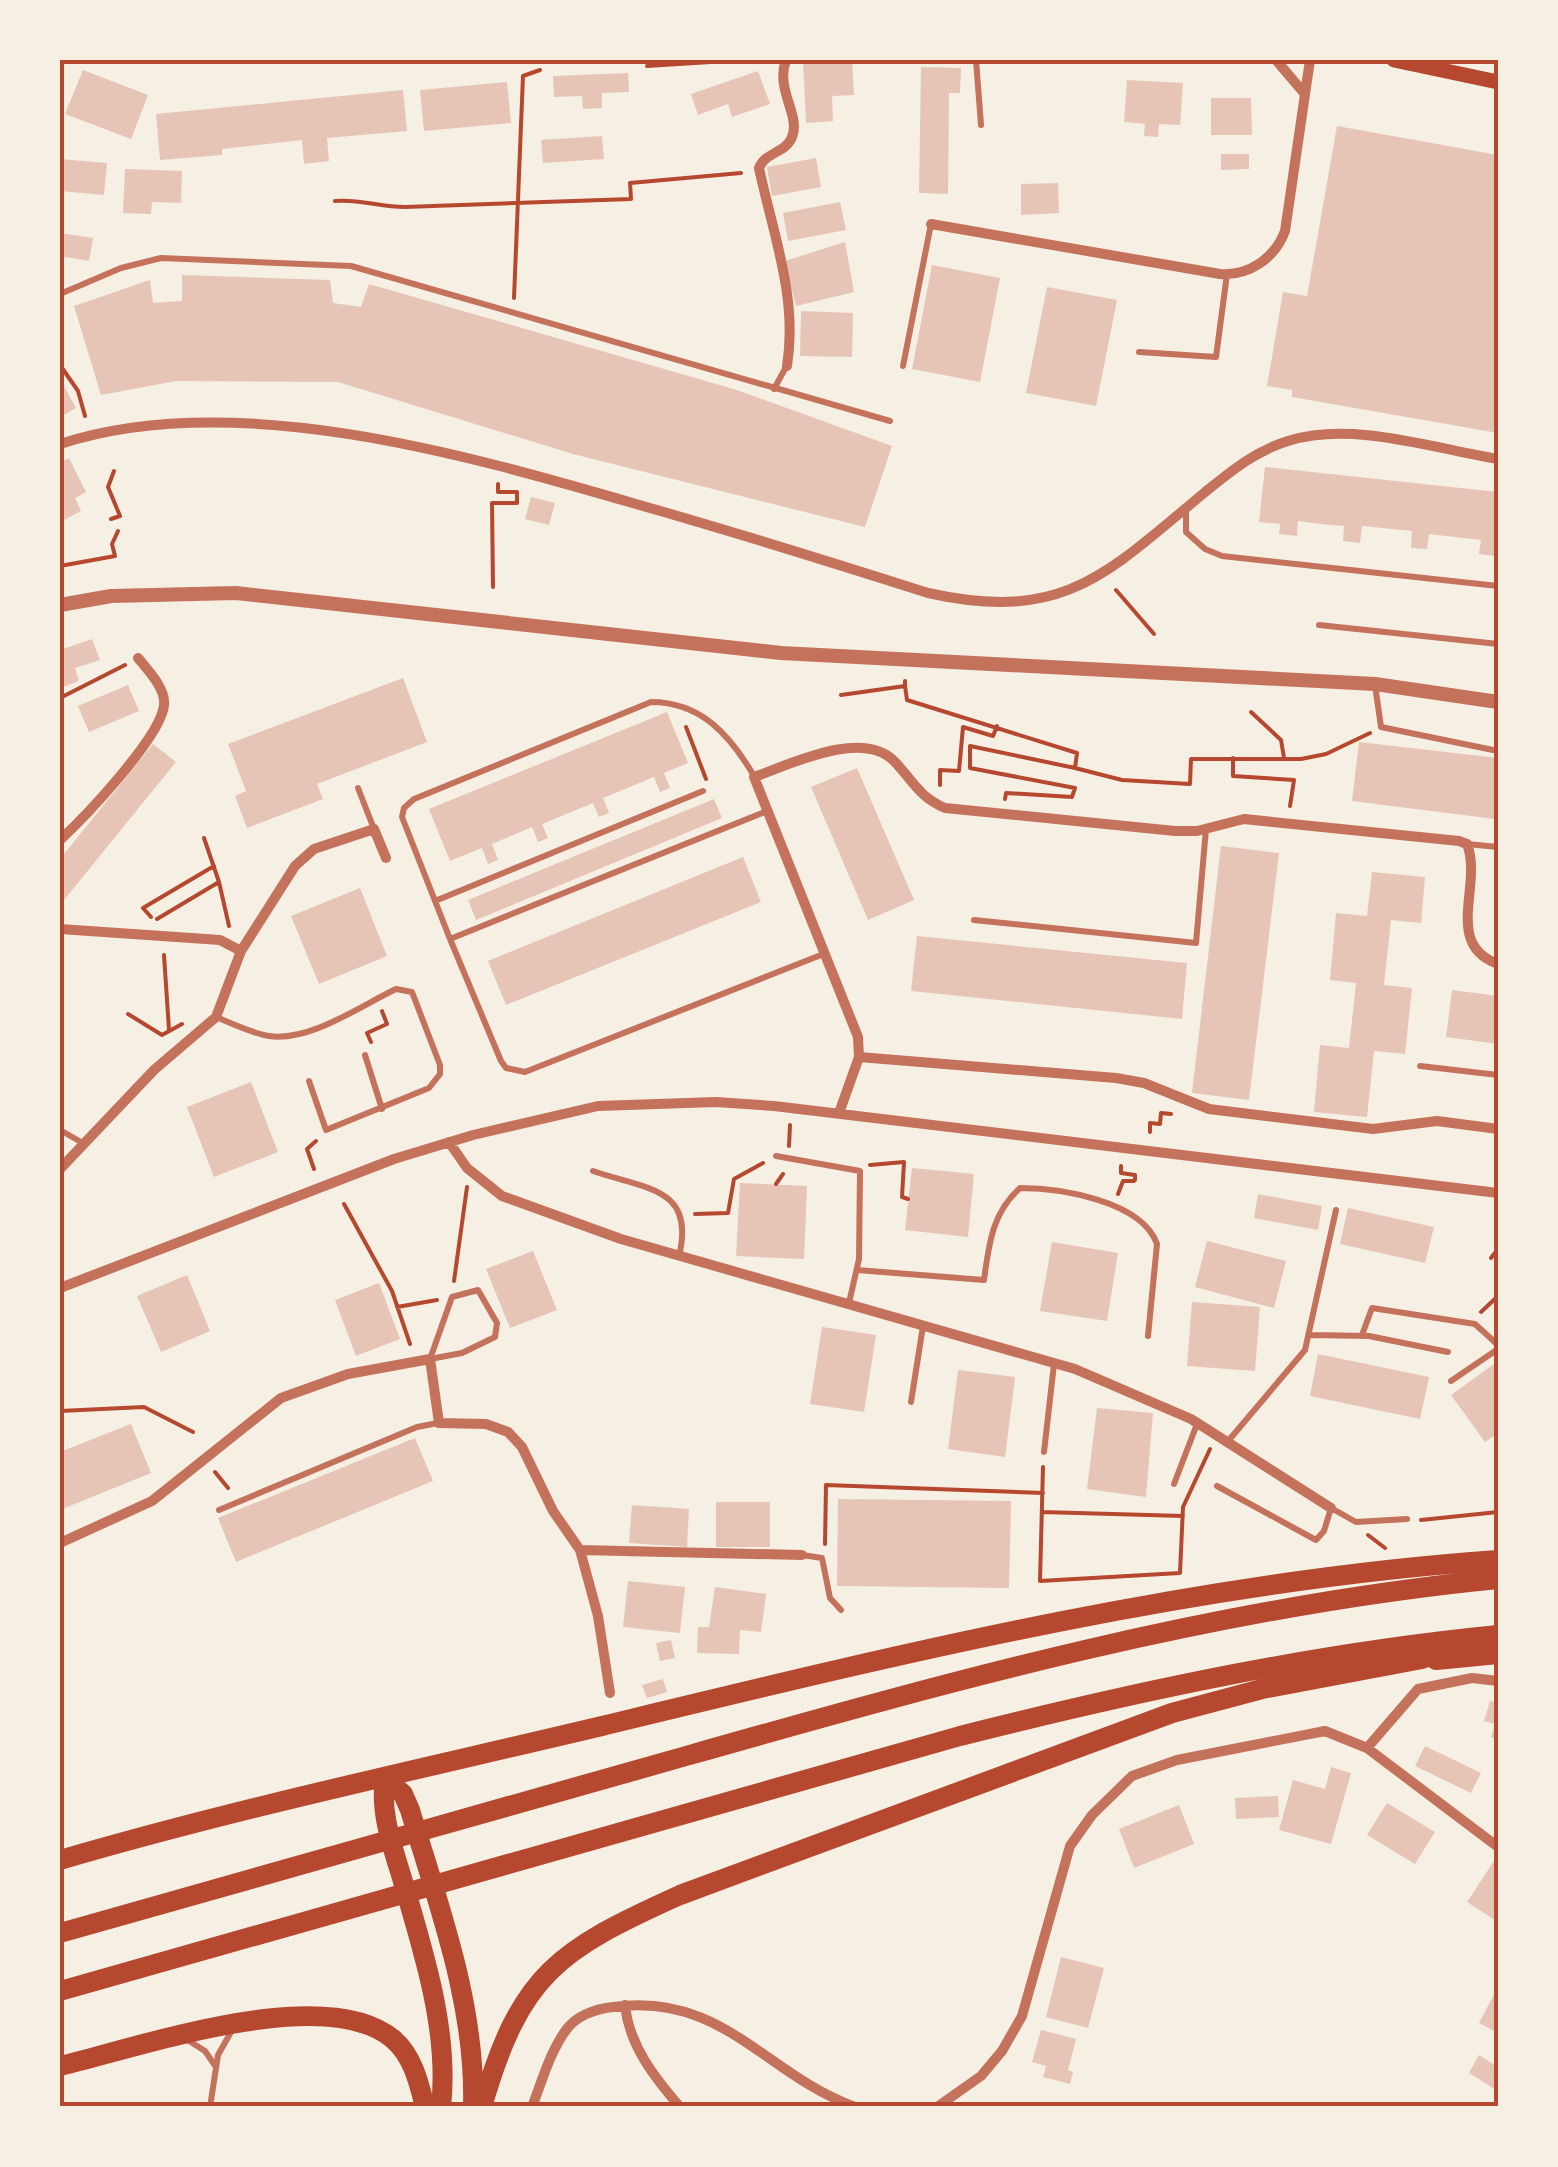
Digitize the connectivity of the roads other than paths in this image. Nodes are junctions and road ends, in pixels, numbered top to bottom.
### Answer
1 (786, 60) edge
2 (976, 60) edge
3 (1276, 60) edge
4 (1310, 60) edge
5 (1394, 60) edge
6 (1498, 82) edge
7 (1304, 93) junction
8 (981, 125) dead end
9 (931, 224) joint
10 (1227, 274) junction
11 (60, 294) edge
12 (1139, 352) dead end
13 (786, 366) joint
14 (903, 366) dead end
15 (774, 389) junction
16 (890, 421) dead end
17 (60, 444) edge
18 (1498, 459) edge
19 (1187, 508) junction
20 (1498, 586) edge
21 (60, 605) edge
22 (1319, 625) dead end
23 (1498, 644) edge
24 (138, 658) road end
25 (1375, 684) junction
26 (1498, 702) edge
27 (1498, 751) edge
28 (754, 777) junction
29 (358, 788) dead end
30 (703, 792) road end
31 (767, 811) junction
32 (1206, 828) junction
33 (374, 829) junction
34 (60, 840) edge
35 (1467, 844) junction
36 (1498, 846) edge
37 (386, 858) dead end
38 (435, 901) junction
39 (974, 920) dead end
40 (60, 929) edge
41 (450, 938) junction
42 (241, 951) junction
43 (826, 953) junction
44 (1498, 964) edge
45 (216, 1017) junction
46 (365, 1055) dead end
47 (859, 1057) junction
48 (1420, 1066) dead end
49 (1498, 1075) edge
50 (309, 1081) dead end
51 (382, 1109) junction
52 (839, 1113) junction
53 (1498, 1129) edge
54 (60, 1130) edge
55 (81, 1142) junction
56 (448, 1142) junction
57 (776, 1156) road end
58 (60, 1168) edge
59 (593, 1171) dead end
60 (1498, 1193) edge
61 (1336, 1210) dead end
62 (678, 1257) junction
63 (857, 1270) junction
64 (60, 1288) edge
65 (848, 1304) junction
66 (923, 1326) junction
67 (1310, 1335) junction
68 (1362, 1335) junction
69 (1148, 1336) dead end
70 (1498, 1347) edge
71 (1448, 1352) dead end
72 (430, 1360) junction
73 (1055, 1363) junction
74 (1451, 1382) dead end
75 (912, 1402) dead end
76 (1198, 1422) junction
77 (439, 1423) junction
78 (1229, 1440) junction
79 (1044, 1452) dead end
80 (1174, 1484) dead end
81 (1217, 1486) dead end
82 (1331, 1508) junction
83 (220, 1510) dead end
84 (1407, 1519) road end
85 (60, 1542) edge
86 (580, 1550) junction
87 (802, 1555) joint
88 (1498, 1560) edge
89 (1498, 1579) edge
90 (842, 1610) dead end
91 (1482, 1637) edge
92 (1498, 1654) edge
93 (1404, 1663) junction
94 (1498, 1681) edge
95 (610, 1694) dead end
96 (1367, 1748) junction
97 (385, 1778) junction
98 (1498, 1847) edge
99 (60, 1860) edge
100 (60, 1934) edge
101 (60, 1991) edge
102 (625, 2006) junction
103 (239, 2024) junction
104 (181, 2038) junction
105 (60, 2066) edge
106 (216, 2068) junction
107 (210, 2107) edge
108 (424, 2107) edge
109 (441, 2107) edge
110 (473, 2107) edge
111 (482, 2107) edge
112 (532, 2107) edge
113 (680, 2107) edge
114 (855, 2107) edge
115 (936, 2107) edge

1 - 13 street
2 - 8 lane
3 - 7 street
4 - 7 street
5 - 6 main road
7 - 10 street
9 - 10 street
9 - 14 lane
10 - 12 lane
11 - 15 lane
13 - 15 lane
15 - 16 lane
17 - 19 street
18 - 19 street
19 - 20 lane
21 - 25 street
22 - 23 lane
24 - 34 street
25 - 26 street
25 - 27 lane
28 - 31 street
28 - 32 street
28 - 38 lane
29 - 33 lane
30 - 38 lane
31 - 41 lane
31 - 43 street
32 - 35 street
32 - 39 lane
33 - 37 street
33 - 42 street
35 - 36 lane
35 - 44 street
38 - 41 lane
40 - 42 street
41 - 43 lane
42 - 45 street
43 - 47 street
45 - 51 lane
45 - 55 street
46 - 51 lane
47 - 52 street
47 - 53 street
48 - 49 lane
50 - 51 lane
52 - 56 street
52 - 60 street
54 - 55 lane
55 - 58 street
56 - 62 street
56 - 64 street
57 - 63 lane
59 - 62 lane
61 - 67 lane
62 - 65 street
63 - 65 lane
63 - 69 lane
65 - 66 street
66 - 73 street
66 - 75 lane
67 - 68 lane
67 - 78 lane
68 - 70 lane
68 - 71 lane
70 - 74 lane
72 - 72 lane
72 - 77 street
72 - 85 street
73 - 76 street
73 - 79 lane
76 - 78 street
76 - 80 lane
77 - 83 lane
77 - 86 street
78 - 82 street
81 - 82 lane
82 - 84 lane
86 - 87 street
86 - 95 street
87 - 90 lane
88 - 97 highway
89 - 100 highway
91 - 93 highway
91 - 101 highway
92 - 93 highway
93 - 111 highway
94 - 96 street
96 - 98 street
96 - 115 street
97 - 99 highway
97 - 109 highway
97 - 110 highway
102 - 112 street
102 - 113 street
102 - 114 street
103 - 104 highway
103 - 106 lane
103 - 108 highway
104 - 105 highway
104 - 106 lane
106 - 107 lane

